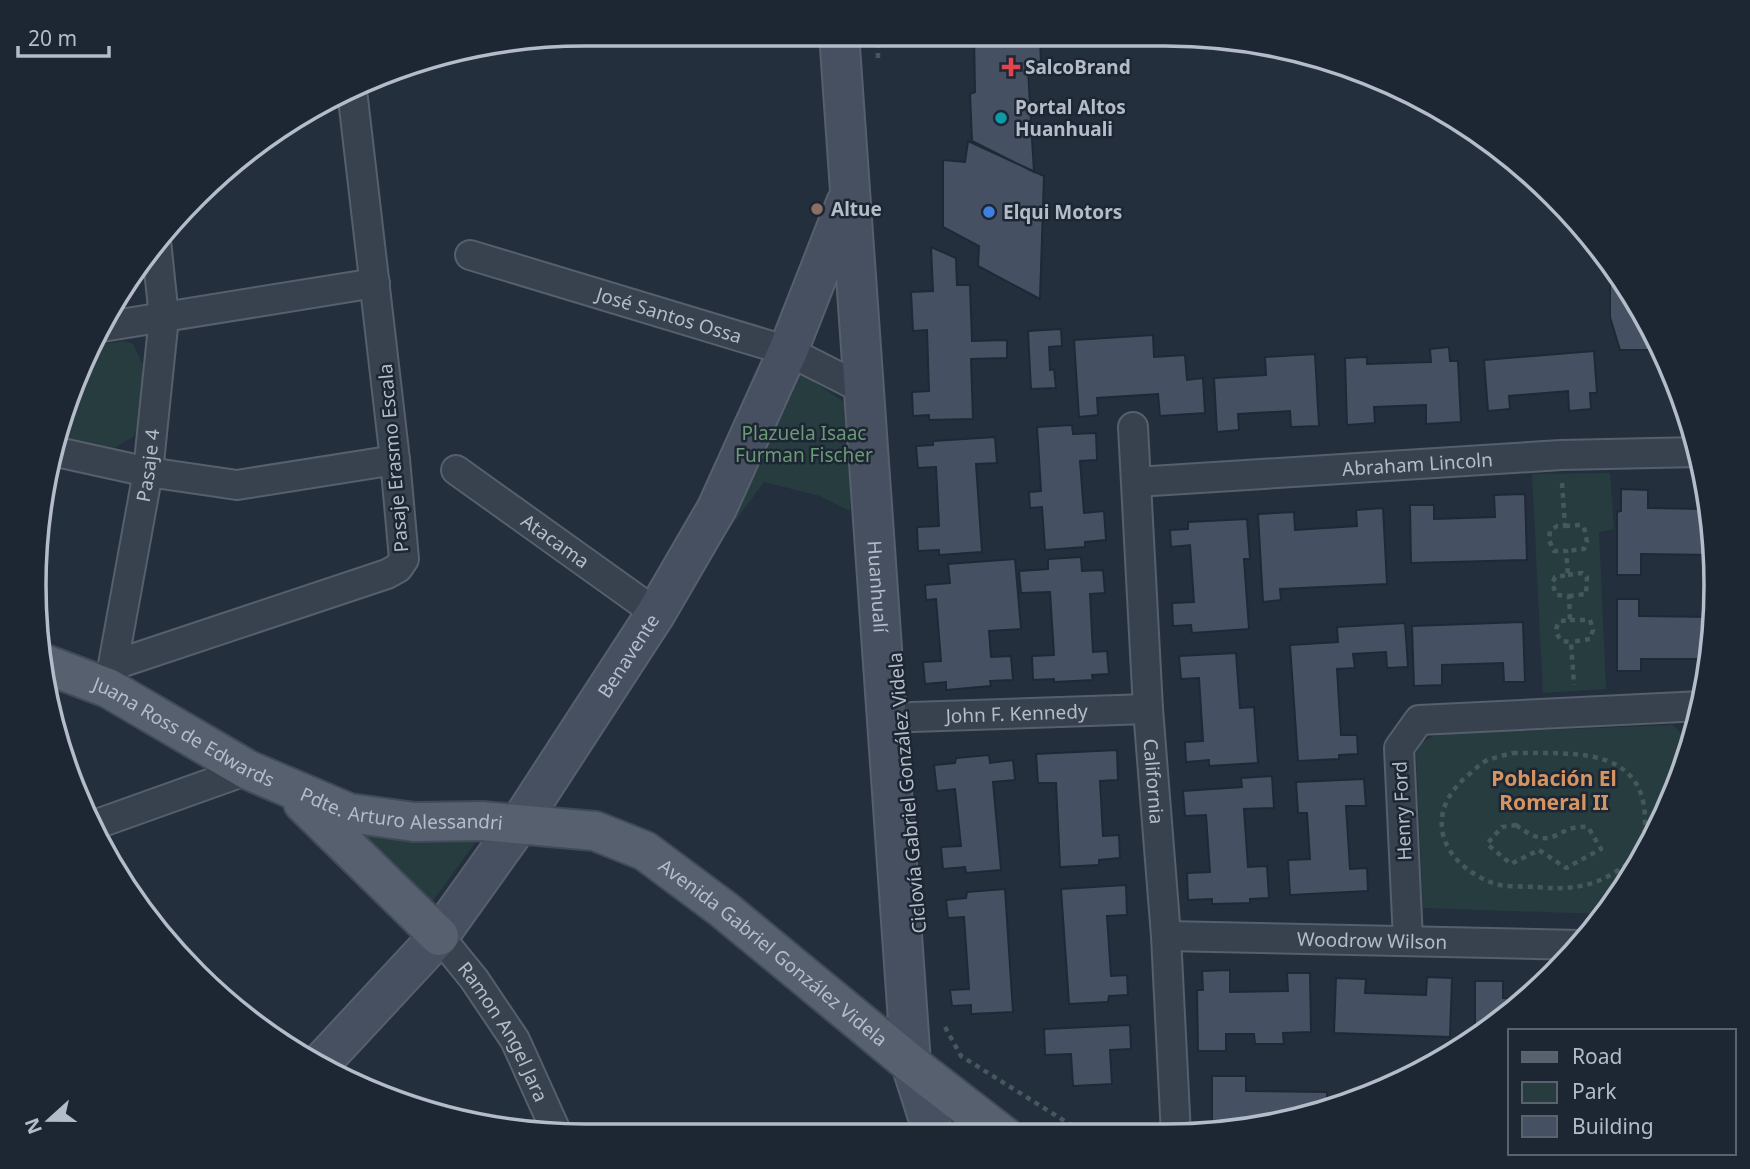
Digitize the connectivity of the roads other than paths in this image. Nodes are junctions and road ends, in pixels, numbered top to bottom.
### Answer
1 (840, 46) edge
2 (853, 46) edge
3 (353, 98) edge
4 (848, 178) junction
5 (158, 255) edge
6 (470, 255) dead end
7 (375, 283) junction
8 (164, 317) junction
9 (112, 325) edge
10 (788, 351) junction
11 (863, 389) junction
12 (1133, 427) dead end
13 (1688, 452) edge
14 (62, 453) edge
15 (395, 460) junction
16 (457, 470) dead end
17 (148, 472) junction
18 (1136, 482) junction
19 (656, 613) junction
20 (52, 665) edge
21 (111, 676) junction
22 (1690, 708) edge
23 (1148, 709) junction
24 (886, 720) junction
25 (248, 770) junction
26 (286, 787) junction
27 (101, 823) edge
28 (519, 824) junction
29 (439, 936) junction
30 (1166, 936) junction
31 (1408, 940) junction
32 (1567, 945) edge
33 (326, 1057) edge
34 (911, 1064) junction
35 (552, 1122) edge
36 (1175, 1123) edge
37 (930, 1124) edge
38 (988, 1124) edge

1 - 4 main road, Huanhualí
2 - 4 main road
3 - 7 street, Pasaje Erasmo Escala
4 - 10 main road, Benavente
4 - 11 main road, Huanhualí
5 - 8 street, Pasaje 4
6 - 10 street, José Santos Ossa
7 - 8 street
7 - 15 street, Pasaje Erasmo Escala
8 - 9 street
8 - 17 street, Pasaje 4
10 - 11 street, José Santos Ossa
10 - 19 main road, Benavente
11 - 24 main road, Huanhualí
12 - 18 street, California
13 - 18 street, Abraham Lincoln
14 - 17 street
15 - 17 street
15 - 21 street, Pasaje Erasmo Escala
16 - 19 street, Atacama
17 - 21 street, Pasaje 4
18 - 23 street, California
19 - 28 main road, Benavente
20 - 21 main road, Juana Ross de Edwards
21 - 25 main road, Juana Ross de Edwards
22 - 31 street, Henry Ford
23 - 24 street, John F. Kennedy
23 - 30 street, California
24 - 34 main road, Huanhualí
25 - 26 main road, Juana Ross de Edwards
25 - 27 street
26 - 28 main road, Pdte. Arturo Alessandri
26 - 29 main road
28 - 29 main road, Benavente
28 - 34 main road, Avenida Gabriel González Videla
29 - 33 main road, Benavente
29 - 35 street, Ramon Angel Jara
30 - 31 street, Woodrow Wilson
30 - 36 street, California
31 - 32 street, Woodrow Wilson
34 - 37 main road, Huanhualí
34 - 38 main road, Avenida Gabriel González Videla

